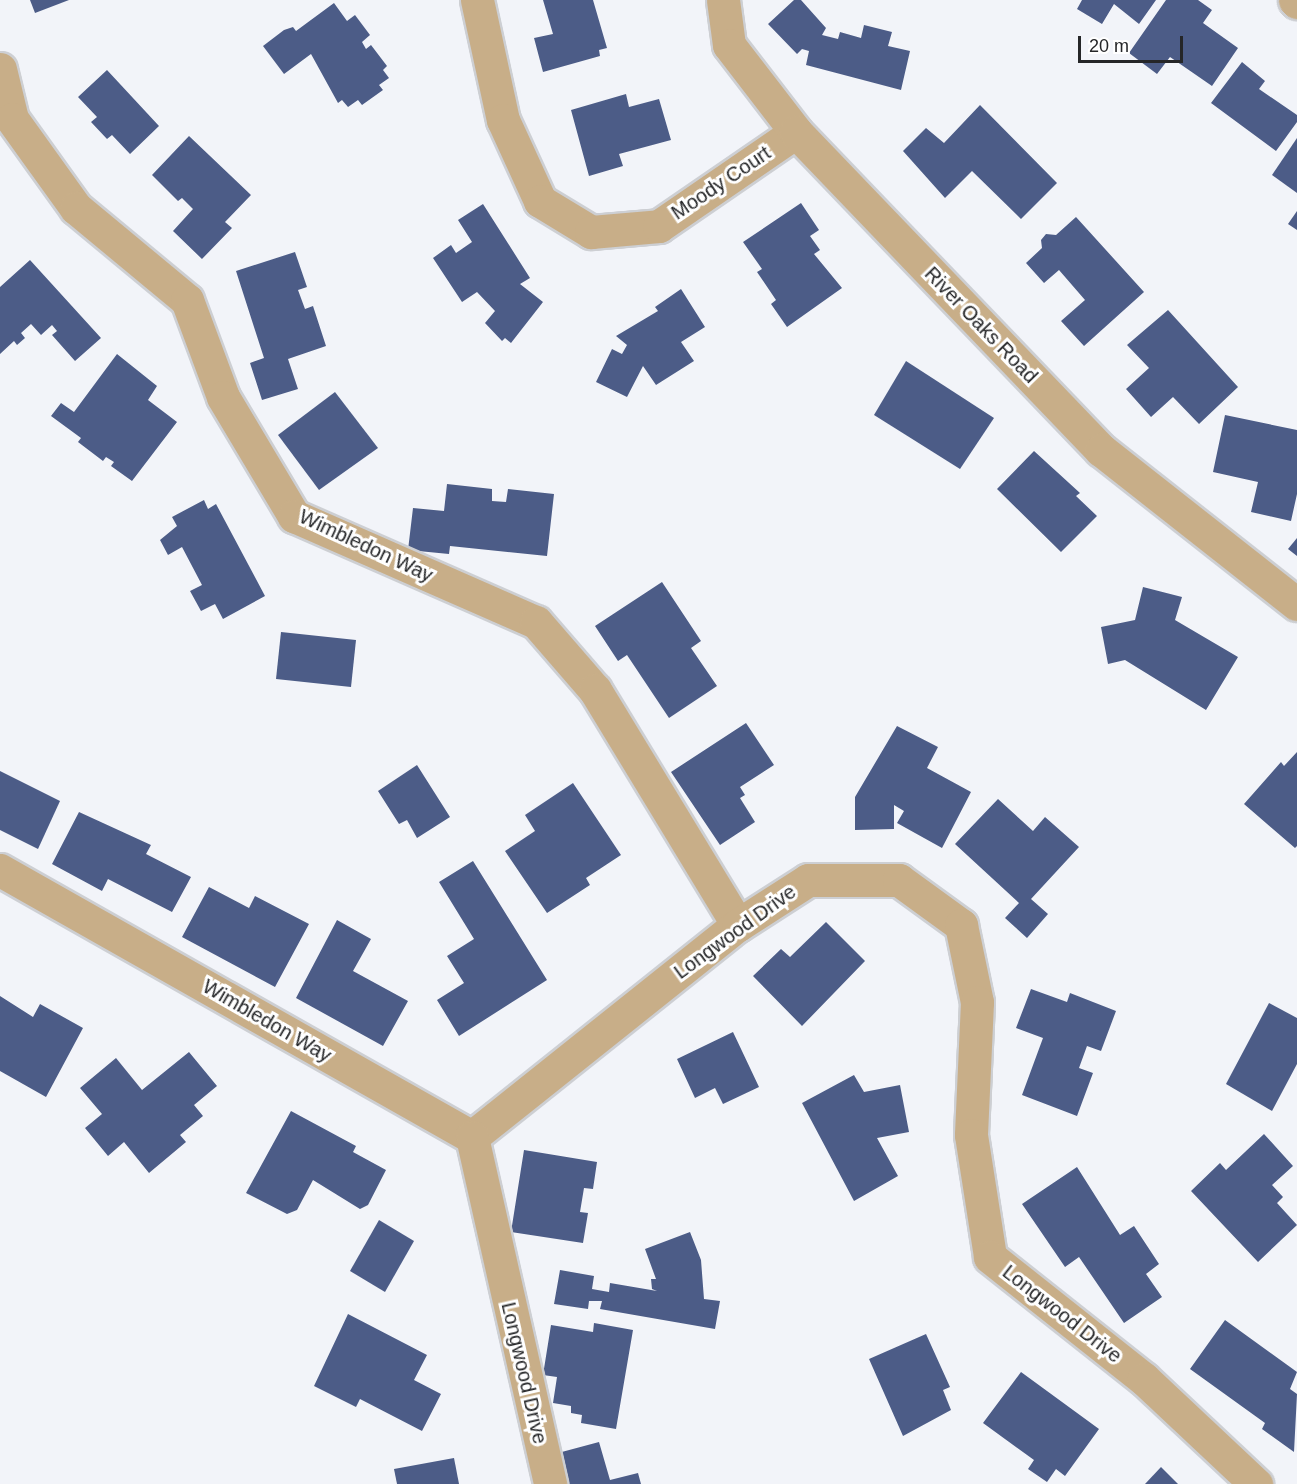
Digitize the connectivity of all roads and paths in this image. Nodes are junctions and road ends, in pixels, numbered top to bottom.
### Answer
1 (477, 0) edge
2 (723, 0) edge
3 (0, 69) edge
4 (796, 132) junction
5 (1297, 604) edge
6 (0, 870) edge
7 (738, 925) junction
8 (472, 1137) junction
9 (550, 1484) edge
10 (1256, 1484) edge

1 - 4 street, Moody Court
2 - 4 street, River Oaks Road
3 - 7 street, Wimbledon Way
4 - 5 street, River Oaks Road
6 - 8 street, Wimbledon Way
7 - 8 street, Longwood Drive
7 - 10 street, Longwood Drive
8 - 9 street, Longwood Drive

